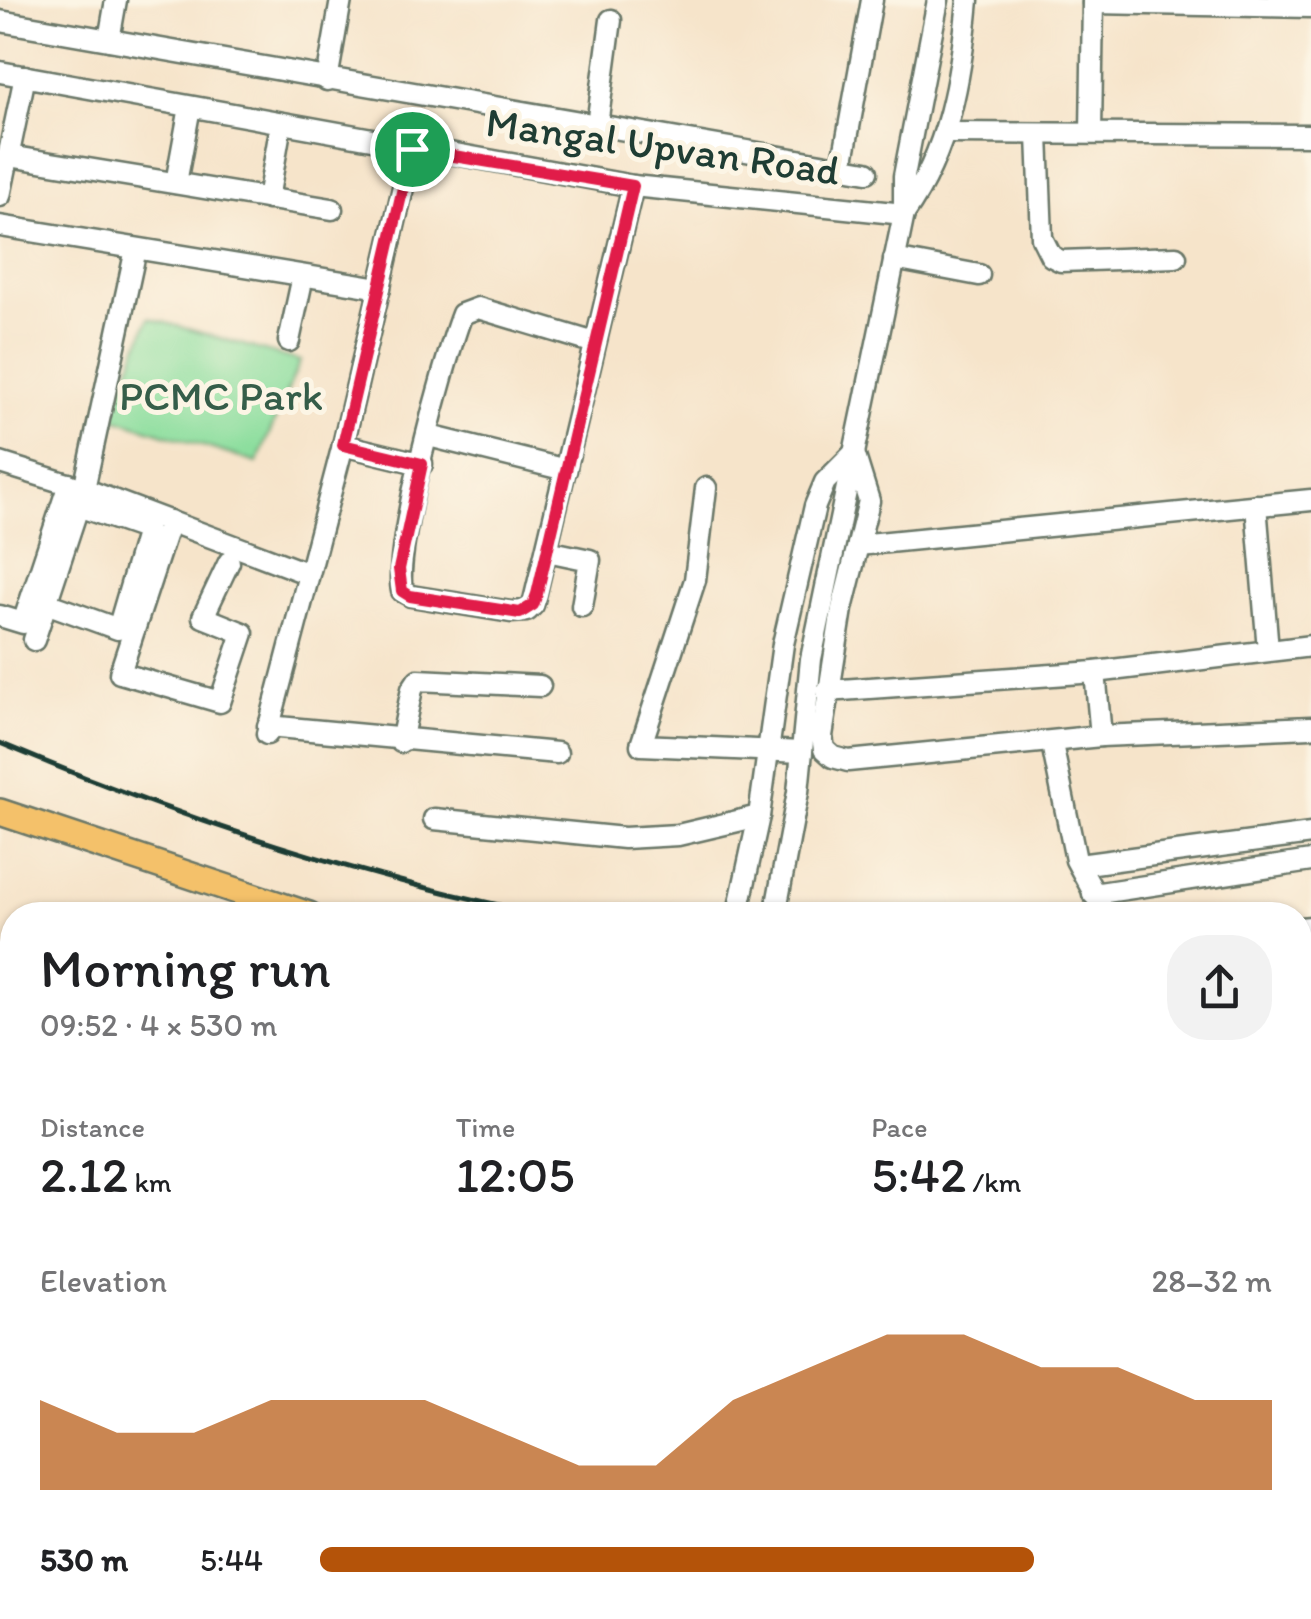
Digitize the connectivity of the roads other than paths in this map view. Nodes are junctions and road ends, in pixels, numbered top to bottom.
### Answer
1 (116, 0) edge
2 (341, 0) edge
3 (872, 0) edge
4 (938, 0) edge
5 (968, 0) edge
6 (1093, 2) edge
7 (1311, 7) edge
8 (610, 20) dead end
9 (0, 21) edge
10 (108, 40) junction
11 (0, 72) edge
12 (25, 76) junction
13 (327, 80) junction
14 (190, 107) junction
15 (281, 124) junction
16 (597, 124) junction
17 (948, 133) junction
18 (1091, 133) junction
19 (1038, 135) junction
20 (1311, 135) edge
21 (412, 149) junction
22 (9, 156) junction
23 (842, 166) junction
24 (867, 172) dead end
25 (176, 184) junction
26 (633, 186) junction
27 (0, 196) edge
28 (268, 198) junction
29 (332, 209) dead end
30 (904, 214) junction
31 (0, 226) edge
32 (136, 249) junction
33 (1176, 256) dead end
34 (894, 259) junction
35 (978, 275) dead end
36 (302, 276) junction
37 (380, 288) junction
38 (289, 340) dead end
39 (595, 342) junction
40 (429, 436) junction
41 (343, 445) junction
42 (854, 453) junction
43 (0, 462) edge
44 (422, 464) junction
45 (566, 470) junction
46 (706, 488) dead end
47 (77, 493) junction
48 (1311, 500) edge
49 (1256, 505) junction
50 (170, 521) junction
51 (858, 545) junction
52 (547, 551) junction
53 (228, 562) dead end
54 (306, 572) junction
55 (46, 603) junction
56 (582, 606) dead end
57 (0, 616) edge
58 (34, 640) dead end
59 (1311, 646) edge
60 (1268, 650) junction
61 (1095, 672) junction
62 (540, 686) dead end
63 (828, 691) junction
64 (1311, 727) edge
65 (1101, 736) junction
66 (400, 742) junction
67 (1052, 744) junction
68 (768, 750) junction
69 (802, 752) junction
70 (557, 753) dead end
71 (0, 812) edge
72 (759, 816) junction
73 (434, 819) dead end
74 (1311, 834) edge
75 (1311, 862) edge
76 (1079, 866) junction
77 (1092, 894) junction
78 (270, 902) edge
79 (740, 902) edge
80 (776, 902) edge
81 (1097, 902) edge

1 - 10 street
2 - 13 street
3 - 23 street
4 - 30 street
5 - 17 street
6 - 7 street
6 - 18 street
8 - 16 street
9 - 10 street
10 - 13 street
11 - 12 street, Mangal Upvan Road
12 - 14 street, Mangal Upvan Road
12 - 22 street
13 - 16 street
14 - 15 street, Mangal Upvan Road
14 - 25 street
15 - 21 street, Mangal Upvan Road
15 - 28 street
16 - 23 street
17 - 19 street
17 - 30 street
18 - 19 street
18 - 20 street
19 - 33 street
21 - 26 street, Mangal Upvan Road
21 - 37 street
22 - 25 street
22 - 27 street
23 - 24 street
25 - 28 street
26 - 30 street, Mangal Upvan Road
26 - 39 street
28 - 29 street
30 - 34 street
31 - 32 street
32 - 36 street
32 - 47 street
34 - 35 street
34 - 42 street
36 - 37 street
36 - 38 street
37 - 41 street
39 - 40 street
39 - 45 street
40 - 44 street
40 - 45 street
41 - 44 street
41 - 54 street
42 - 51 street
42 - 68 street
42 - 69 street
43 - 47 street
44 - 52 street
45 - 52 street
46 - 68 street
47 - 50 street
47 - 55 street
47 - 55 street
47 - 57 street
48 - 49 street
49 - 51 street
49 - 60 street
50 - 53 street
50 - 54 street
51 - 63 street
52 - 56 street
54 - 66 street
55 - 58 street
59 - 60 street
60 - 61 street
61 - 63 street
61 - 65 street
62 - 66 street
63 - 67 street
64 - 65 street
65 - 67 street
66 - 70 street
67 - 76 street
68 - 69 street
68 - 72 street
69 - 80 street
71 - 78 main road
72 - 73 street
72 - 79 street
74 - 76 street
75 - 77 street
76 - 77 street
77 - 81 street

